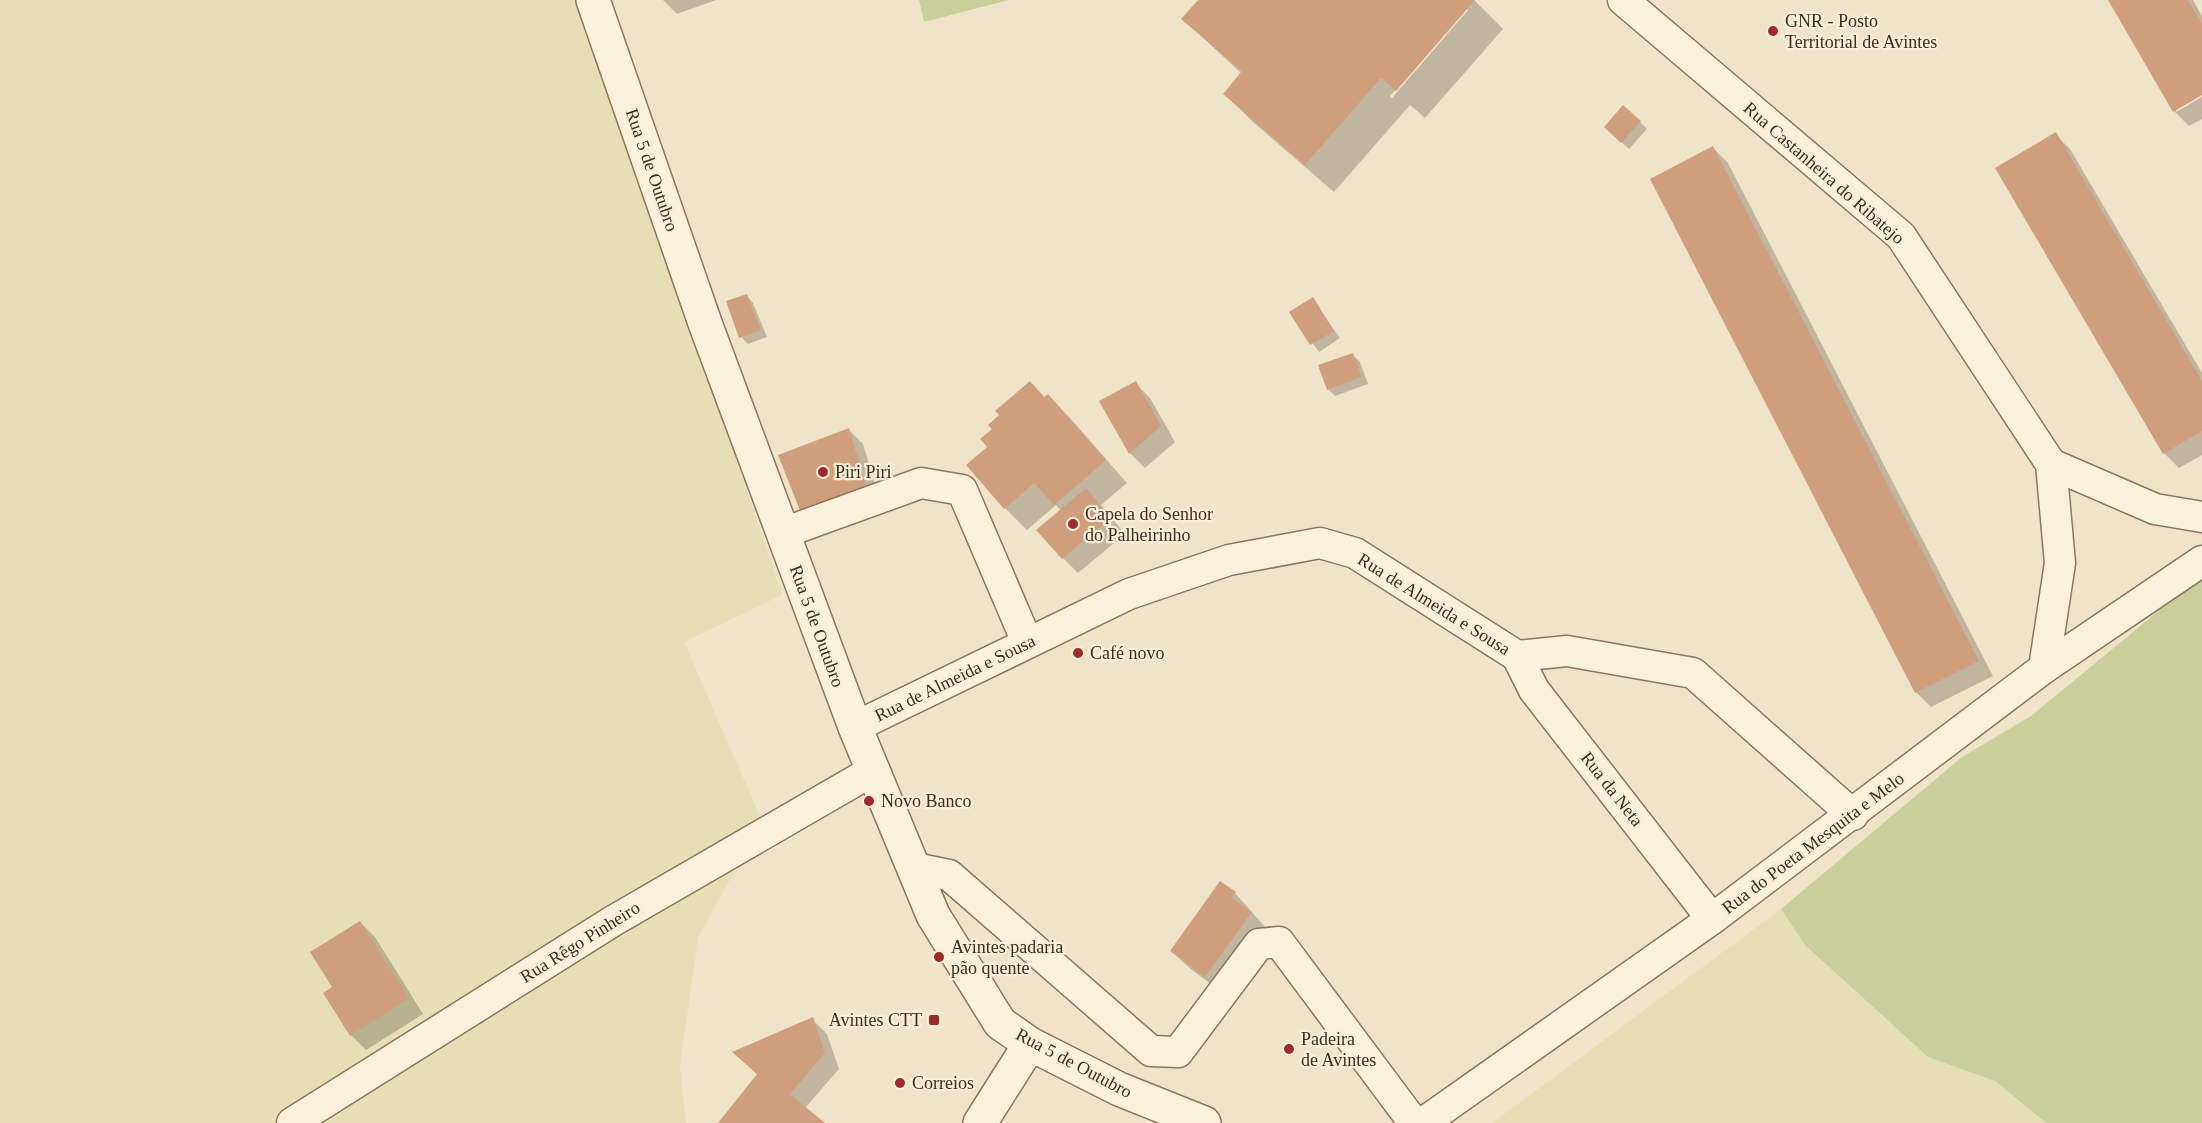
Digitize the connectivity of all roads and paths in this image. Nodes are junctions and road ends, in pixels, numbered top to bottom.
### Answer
1 (593, 0) edge
2 (1623, 0) edge
3 (2051, 464) junction
4 (2202, 517) edge
5 (783, 533) junction
6 (2202, 561) edge
7 (1027, 642) junction
8 (1517, 656) junction
9 (2044, 668) junction
10 (855, 727) junction
11 (874, 770) junction
12 (1853, 814) junction
13 (914, 868) junction
14 (1712, 919) junction
15 (1030, 1044) junction
16 (292, 1123) edge
17 (980, 1123) edge
18 (1204, 1123) edge
19 (1414, 1123) edge
20 (1423, 1123) edge

1 - 5 street, Rua 5 de Outubro
2 - 3 street, Rua Castanheira do Ribatejo
3 - 4 street
3 - 9 street, Rua Castanheira do Ribatejo
5 - 7 street
5 - 10 street, Rua 5 de Outubro
6 - 9 street, Rua do Poeta Mesquita e Melo
7 - 8 street, Rua de Almeida e Sousa
7 - 10 street, Rua de Almeida e Sousa
8 - 12 street, Rua de Almeida e Sousa
8 - 14 street, Rua da Neta
9 - 12 street, Rua do Poeta Mesquita e Melo
10 - 11 street, Rua 5 de Outubro
11 - 13 street, Rua 5 de Outubro
11 - 16 street, Rua Rêgo Pinheiro
12 - 14 street, Rua do Poeta Mesquita e Melo
13 - 15 street, Rua 5 de Outubro
13 - 19 street
14 - 20 street, Rua do Poeta Mesquita e Melo
15 - 17 street
15 - 18 street, Rua 5 de Outubro

